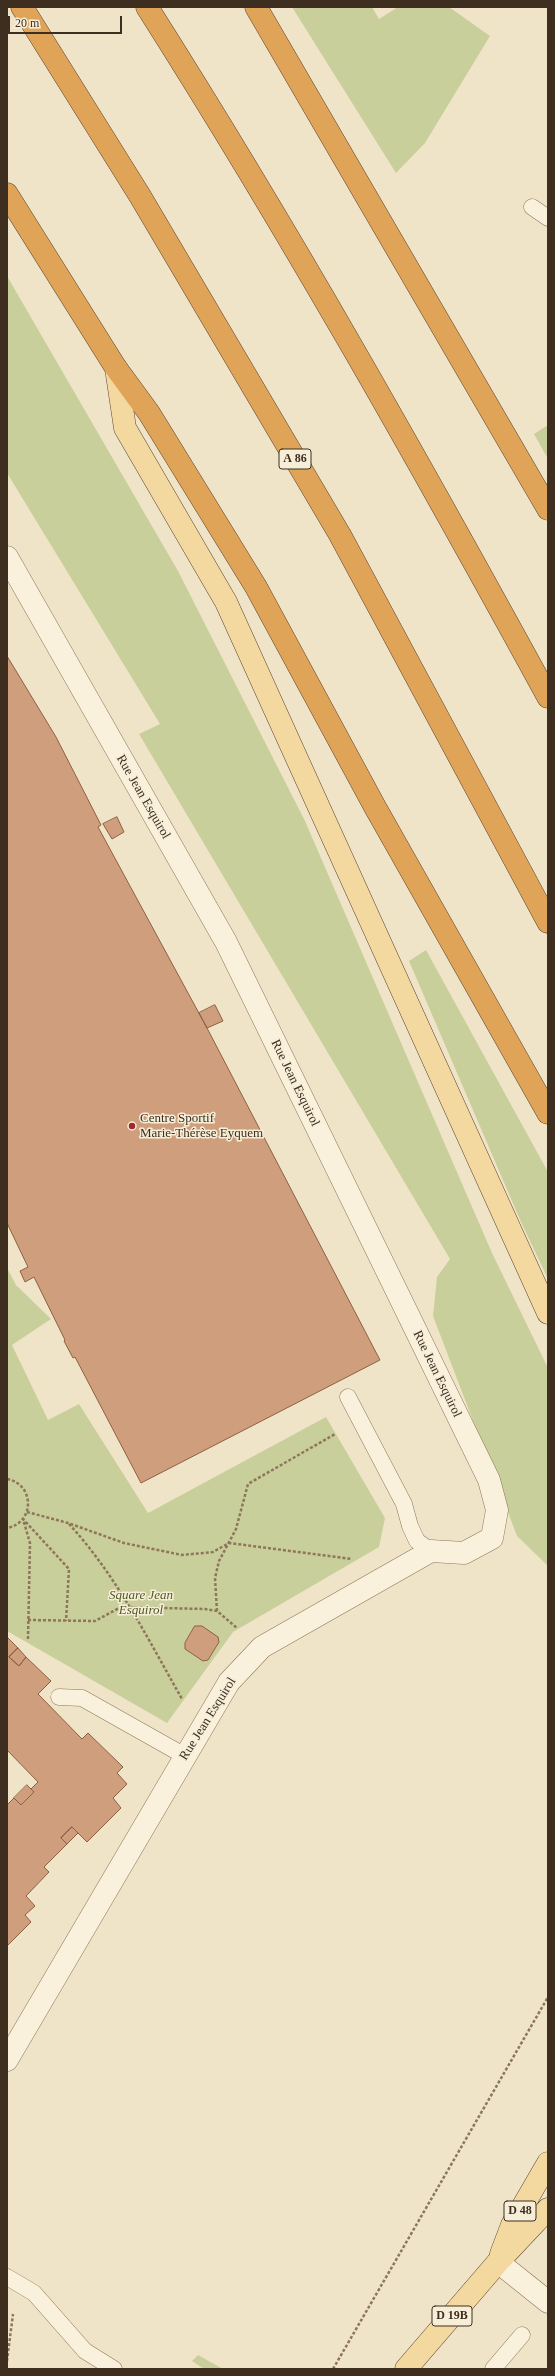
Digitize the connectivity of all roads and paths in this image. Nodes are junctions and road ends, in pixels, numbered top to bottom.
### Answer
1 (22, 7) edge
2 (147, 7) edge
3 (256, 7) edge
4 (7, 194) edge
5 (532, 207) dead end
6 (548, 218) edge
7 (116, 368) junction
8 (548, 509) edge
9 (7, 557) edge
10 (548, 697) edge
11 (548, 922) edge
12 (548, 1113) edge
13 (548, 1313) edge
14 (348, 1397) dead end
15 (360, 1420) junction
16 (7, 1479) edge
17 (27, 1512) junction
18 (23, 1519) junction
19 (68, 1522) junction
20 (7, 1528) edge
21 (229, 1543) junction
22 (431, 1551) junction
23 (354, 1559) dead end
24 (130, 1608) junction
25 (217, 1611) junction
26 (28, 1620) junction
27 (66, 1621) junction
28 (241, 1631) dead end
29 (28, 1639) dead end
30 (59, 1697) dead end
31 (183, 1700) dead end
32 (185, 1756) junction
33 (548, 1997) edge
34 (7, 2060) edge
35 (548, 2163) edge
36 (548, 2209) edge
37 (498, 2262) junction
38 (7, 2277) edge
39 (25, 2287) junction
40 (548, 2302) edge
41 (522, 2335) dead end
42 (7, 2361) edge
43 (114, 2369) edge
44 (333, 2369) edge
45 (406, 2369) edge
46 (493, 2369) edge

1 - 11 highway, A 86
2 - 10 highway
3 - 8 highway
4 - 7 highway
5 - 6 lane
7 - 12 highway
7 - 13 main road
9 - 22 street, Rue Jean Esquirol
14 - 15 lane
15 - 21 path
15 - 22 lane
16 - 17 path
17 - 18 path
17 - 19 path
18 - 20 path
18 - 26 path
18 - 27 path
19 - 21 path
19 - 24 path
21 - 23 path
21 - 25 path
22 - 32 street, Rue Jean Esquirol
24 - 25 path
24 - 27 path
24 - 31 path
25 - 28 path
26 - 27 path
26 - 29 path
30 - 32 lane
32 - 34 street, Rue Jean Esquirol
33 - 44 path
35 - 37 main road, D 48
36 - 37 main road, D 19B
37 - 40 street
37 - 45 main road, D 19B
38 - 39 lane
39 - 42 path
39 - 43 lane
41 - 46 lane

